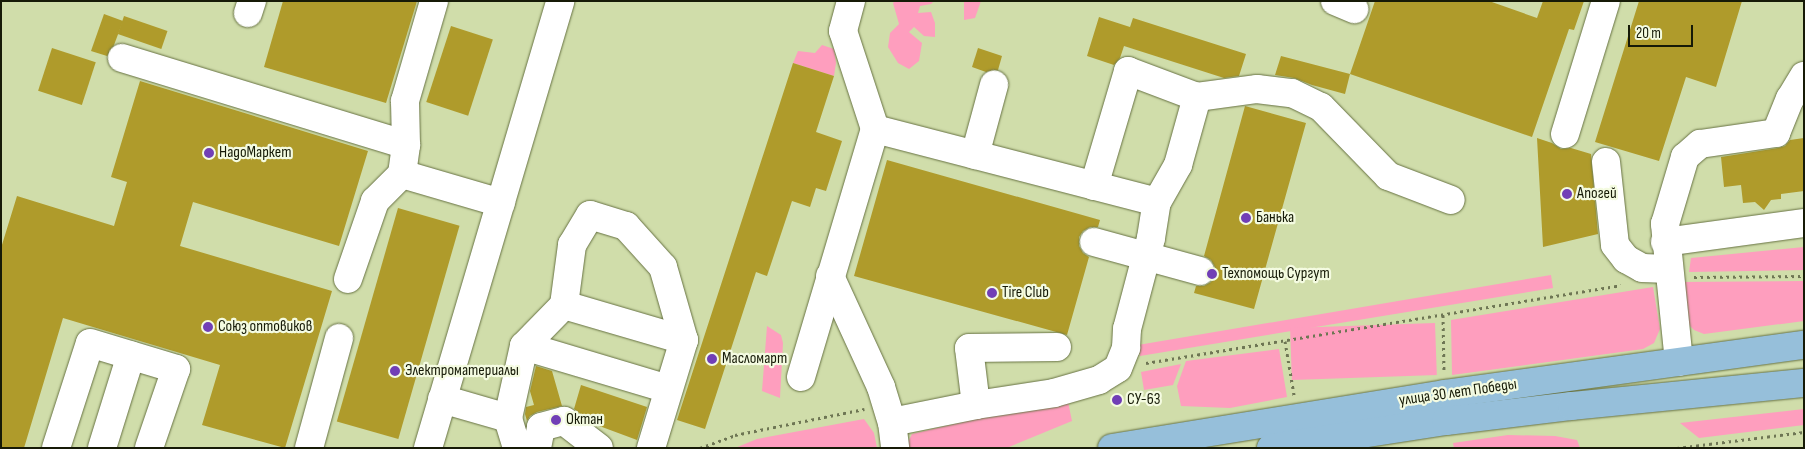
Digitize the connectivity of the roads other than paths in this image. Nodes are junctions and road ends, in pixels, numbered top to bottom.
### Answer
1 (434, 1) edge
2 (560, 1) edge
3 (851, 1) edge
4 (1606, 1) edge
5 (122, 58) dead end
6 (1804, 76) edge
7 (994, 86) dead end
8 (1197, 97) junction
9 (875, 129) junction
10 (1565, 134) dead end
11 (406, 145) junction
12 (975, 155) junction
13 (1606, 162) dead end
14 (402, 174) junction
15 (1094, 186) junction
16 (1451, 200) dead end
17 (1157, 202) junction
18 (501, 203) junction
19 (1804, 223) edge
20 (1094, 242) dead end
21 (1145, 256) junction
22 (1668, 263) junction
23 (1200, 271) dead end
24 (830, 276) junction
25 (348, 279) dead end
26 (564, 305) junction
27 (339, 338) dead end
28 (684, 340) junction
29 (1804, 345) edge
30 (524, 346) junction
31 (1057, 347) dead end
32 (131, 356) junction
33 (1679, 362) junction
34 (801, 378) dead end
35 (1804, 383) edge
36 (668, 389) junction
37 (442, 399) junction
38 (976, 405) junction
39 (508, 418) junction
40 (891, 425) edge
41 (1379, 428) edge
42 (56, 448) edge
43 (102, 448) edge
44 (149, 448) edge
45 (309, 448) edge
46 (428, 448) edge
47 (517, 448) edge
48 (537, 448) edge
49 (599, 448) edge
50 (651, 448) edge
51 (1112, 448) edge
52 (1271, 448) edge

1 - 11 lane
2 - 18 lane
3 - 9 lane
4 - 10 lane
5 - 11 lane
6 - 22 lane
7 - 12 lane
8 - 15 lane
8 - 16 lane
8 - 17 lane
9 - 12 lane
9 - 24 lane
11 - 14 lane
12 - 15 lane
13 - 22 lane
14 - 18 lane
14 - 25 lane
15 - 17 lane
17 - 21 lane
18 - 37 lane
19 - 22 lane
20 - 21 lane
21 - 23 lane
21 - 38 lane
22 - 33 lane
24 - 34 lane
24 - 40 lane
26 - 28 lane
26 - 28 lane
26 - 30 lane
27 - 45 lane
28 - 36 lane
29 - 33 main road, улица 30 лет Победы
30 - 36 lane
30 - 39 lane
31 - 38 lane
32 - 42 lane
32 - 43 lane
32 - 44 lane
33 - 41 main road, улица 30 лет Победы
35 - 41 main road, улица 30 лет Победы
36 - 50 lane
37 - 39 lane
37 - 46 lane
38 - 40 lane
39 - 47 lane
41 - 51 main road, улица 30 лет Победы
41 - 52 main road, улица 30 лет Победы
48 - 49 lane

